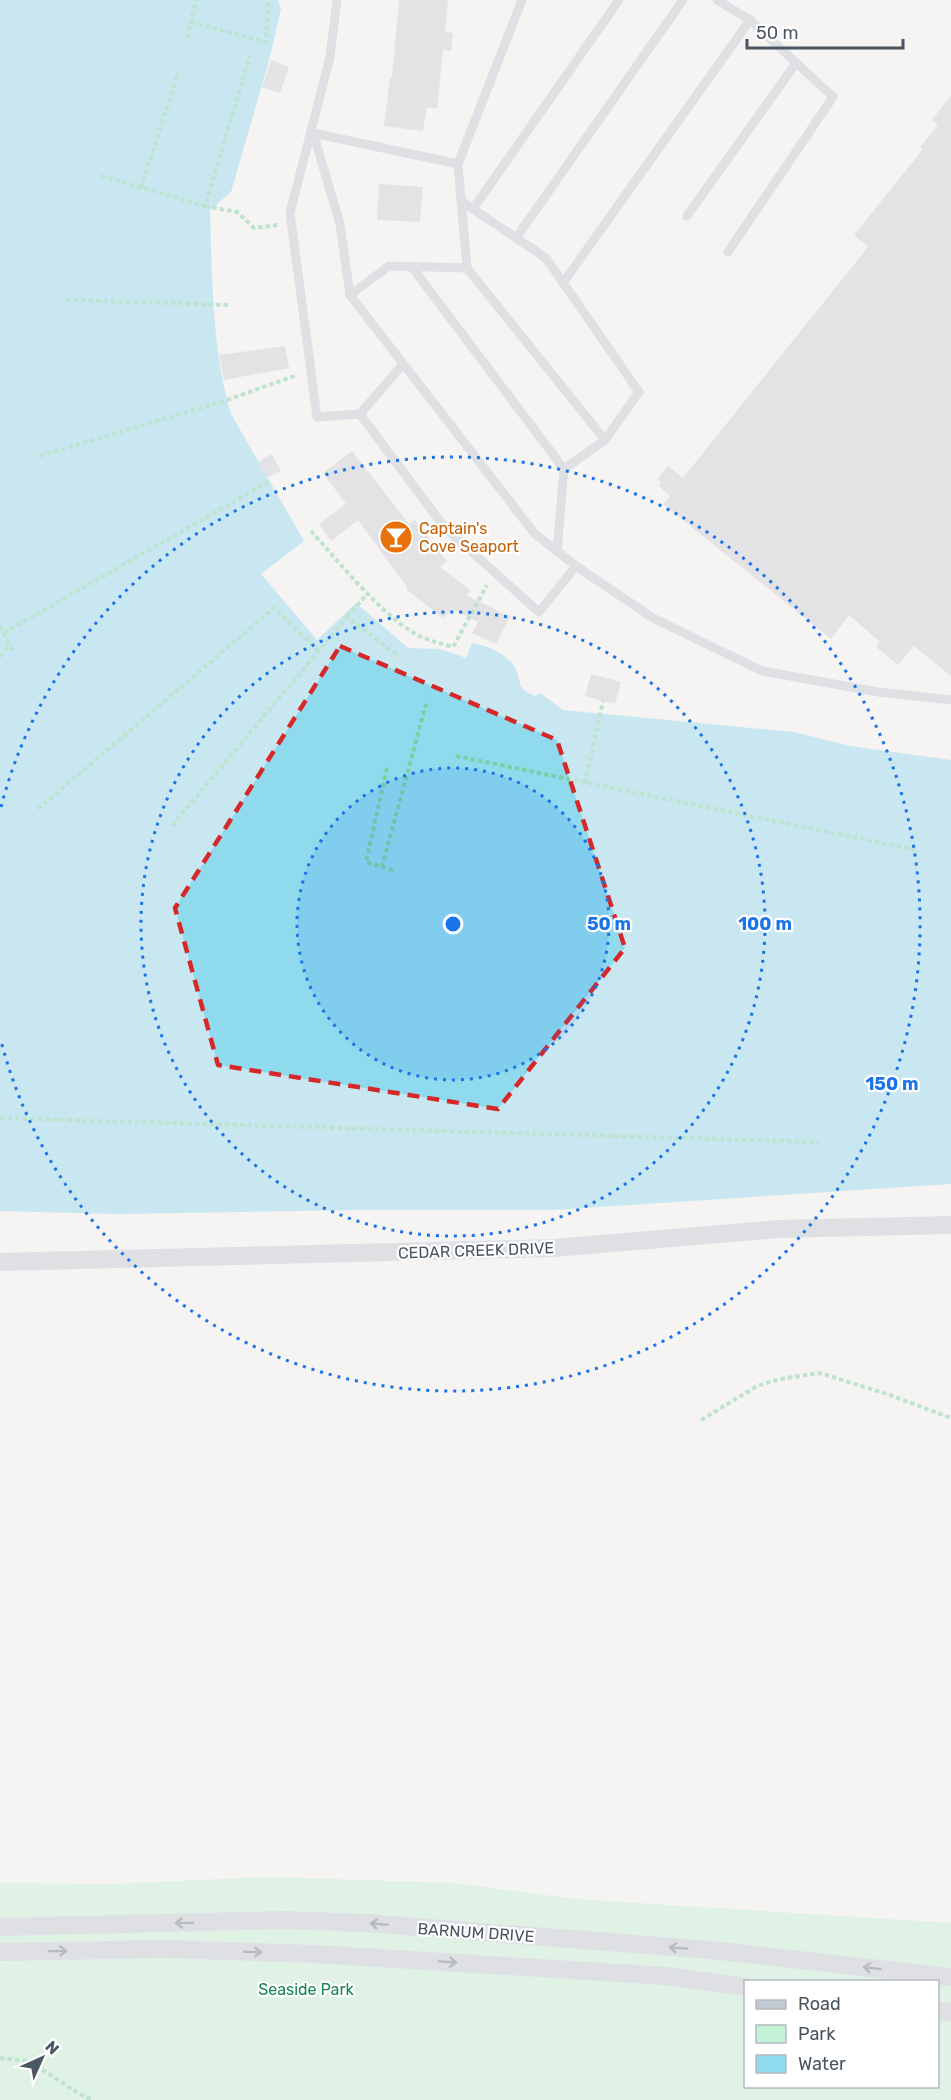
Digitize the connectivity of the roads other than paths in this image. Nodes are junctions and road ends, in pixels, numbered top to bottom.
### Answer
1 (338, 0) edge
2 (522, 0) edge
3 (619, 0) edge
4 (683, 0) edge
5 (717, 0) edge
6 (750, 21) junction
7 (796, 63) junction
8 (312, 131) junction
9 (458, 164) junction
10 (461, 201) junction
11 (473, 209) junction
12 (687, 216) dead end
13 (516, 238) junction
14 (729, 252) dead end
15 (411, 266) junction
16 (467, 268) junction
17 (563, 283) junction
18 (350, 295) junction
19 (403, 364) junction
20 (360, 414) junction
21 (605, 440) junction
22 (564, 469) junction
23 (557, 552) junction
24 (576, 566) junction
25 (951, 700) edge
26 (951, 1225) edge
27 (0, 1262) edge
28 (0, 1927) edge
29 (0, 1952) edge
30 (951, 1977) edge
31 (744, 1987) edge

1 - 8 lane
2 - 9 lane
3 - 11 lane
4 - 13 lane
5 - 6 lane
6 - 7 lane
6 - 17 lane
7 - 12 lane
7 - 14 lane
8 - 9 lane
8 - 18 lane
8 - 20 lane
9 - 10 lane
10 - 11 lane
10 - 16 lane
11 - 13 lane
13 - 17 lane
15 - 16 lane
15 - 18 lane
15 - 22 lane
16 - 21 lane
17 - 21 lane
18 - 19 lane
19 - 20 lane
19 - 23 lane
20 - 24 lane
21 - 22 lane
22 - 23 lane
23 - 24 lane
24 - 25 lane
26 - 27 street, CEDAR CREEK DRIVE
30 -> 28 street, BARNUM DRIVE
29 -> 31 street, BARNUM DRIVE

